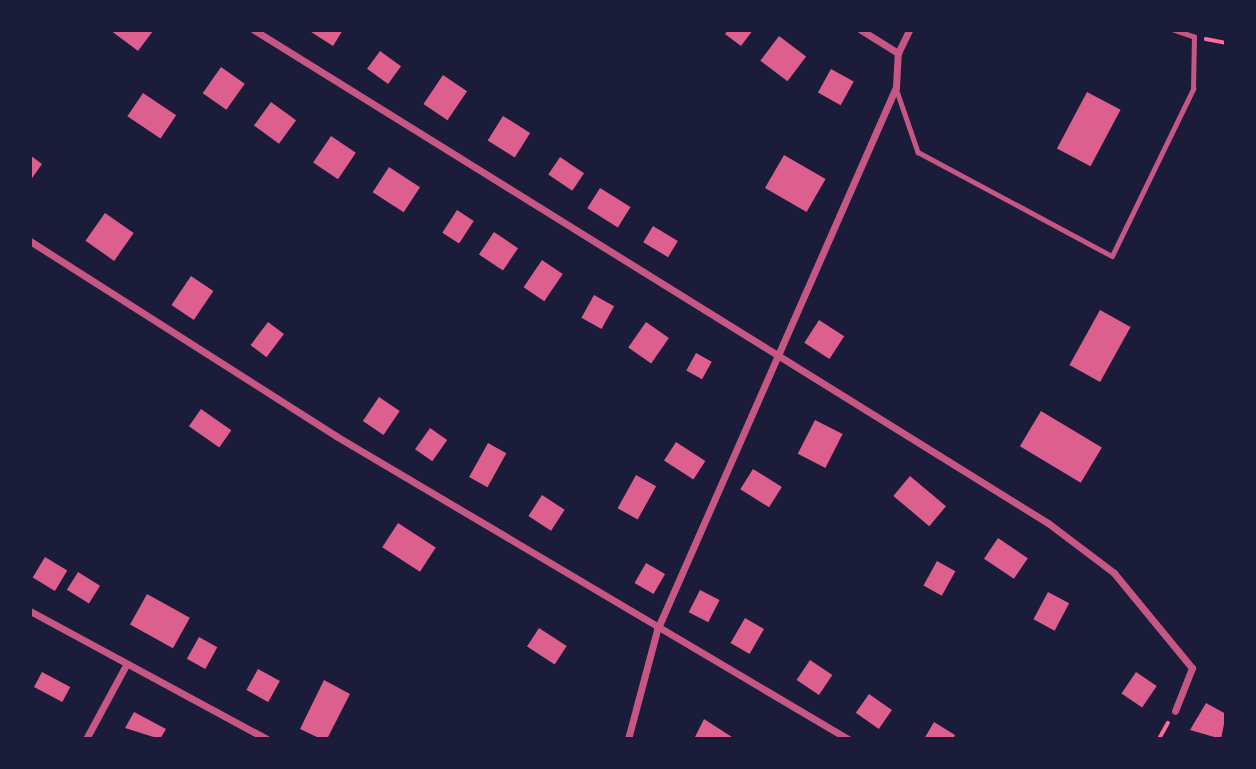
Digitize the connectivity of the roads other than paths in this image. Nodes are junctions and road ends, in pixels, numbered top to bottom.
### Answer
1 (254, 30) edge
2 (861, 30) edge
3 (909, 30) edge
4 (1174, 30) edge
5 (898, 53) junction
6 (896, 87) junction
7 (30, 241) edge
8 (776, 353) junction
9 (30, 611) edge
10 (657, 630) junction
11 (125, 667) junction
12 (1175, 711) road end
13 (86, 739) edge
14 (267, 739) edge
15 (628, 739) edge
16 (848, 739) edge

1 - 8 street
2 - 5 street
3 - 5 street
4 - 6 lane
5 - 6 street
6 - 8 street
7 - 10 street
8 - 10 street
8 - 12 street
9 - 11 street
10 - 15 street
10 - 16 street
11 - 13 street
11 - 14 street

